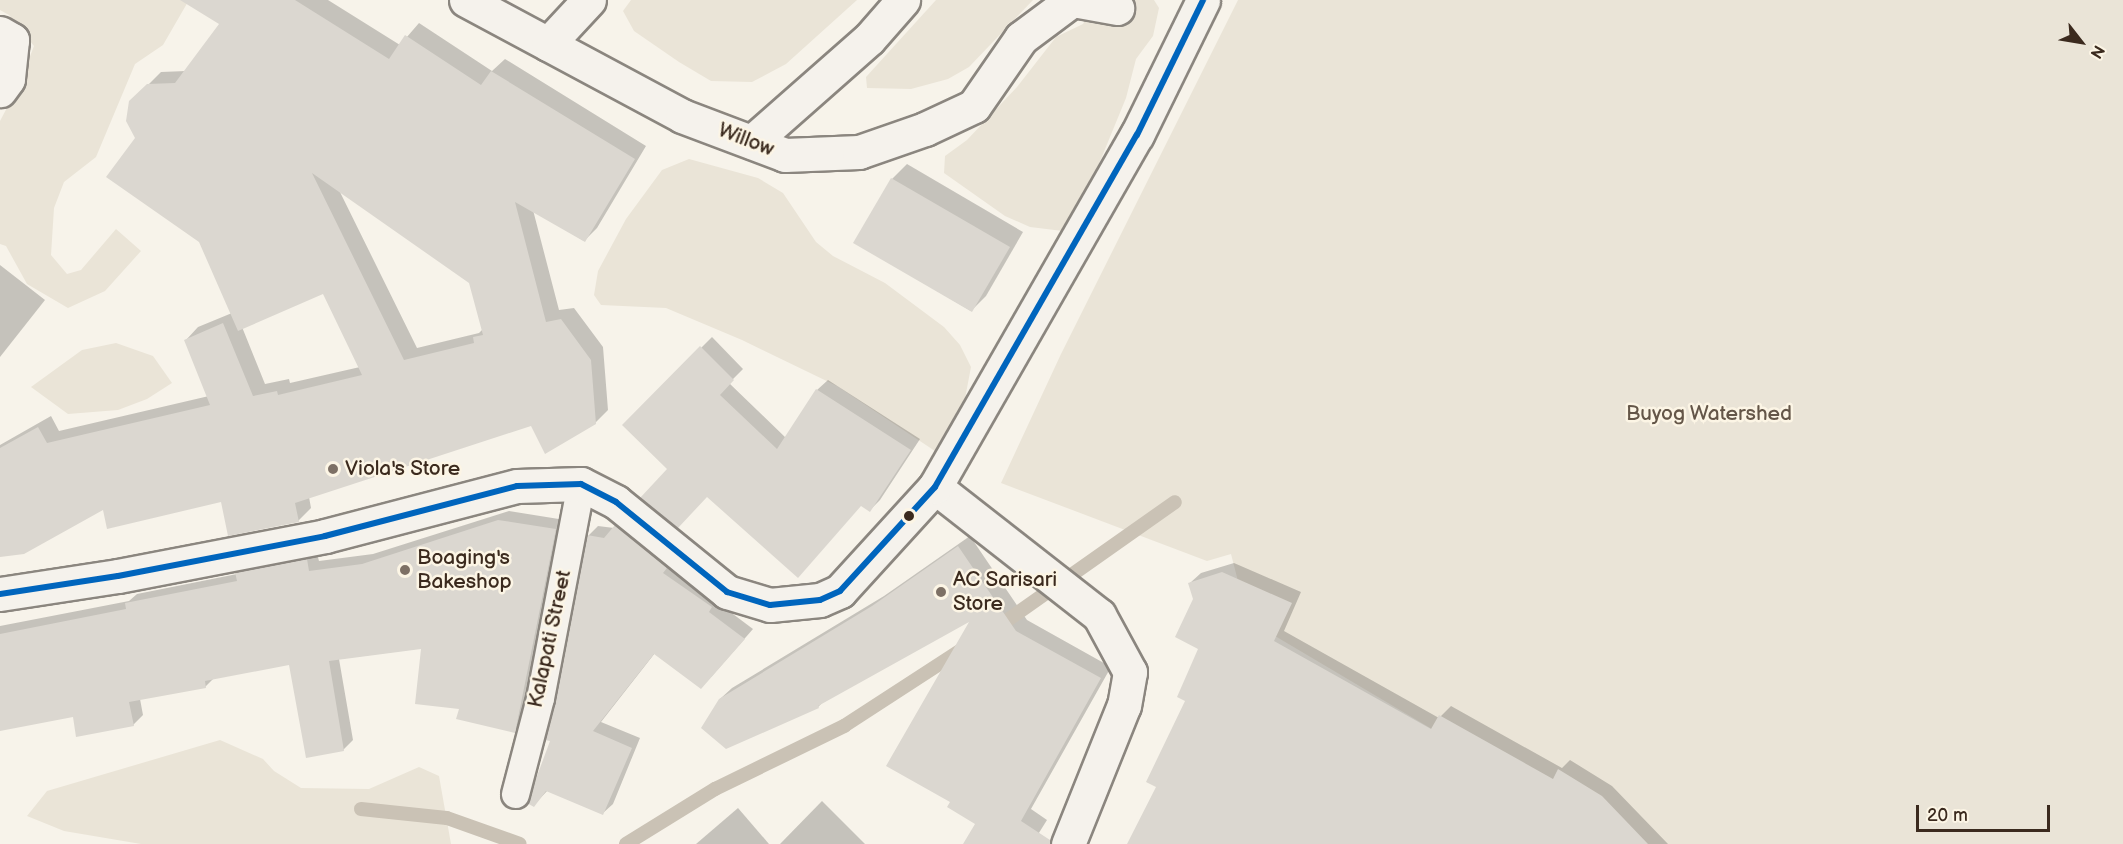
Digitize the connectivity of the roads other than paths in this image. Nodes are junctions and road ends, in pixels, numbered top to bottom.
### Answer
1 (466, 0) edge
2 (589, 0) edge
3 (903, 0) edge
4 (1072, 0) edge
5 (1203, 0) edge
6 (1118, 8) dead end
7 (6, 37) edge
8 (548, 44) junction
9 (0, 90) edge
10 (752, 142) junction
11 (581, 484) junction
12 (935, 487) junction
13 (0, 594) edge
14 (515, 794) dead end
15 (1068, 844) edge

1 - 8 street, Willow
2 - 8 street
3 - 10 street
4 - 6 street, Willow
4 - 10 street, Willow
5 - 12 street
7 - 9 street
8 - 10 street, Willow
11 - 12 street
11 - 13 street
11 - 14 lane, Kalapati Street
12 - 15 street

